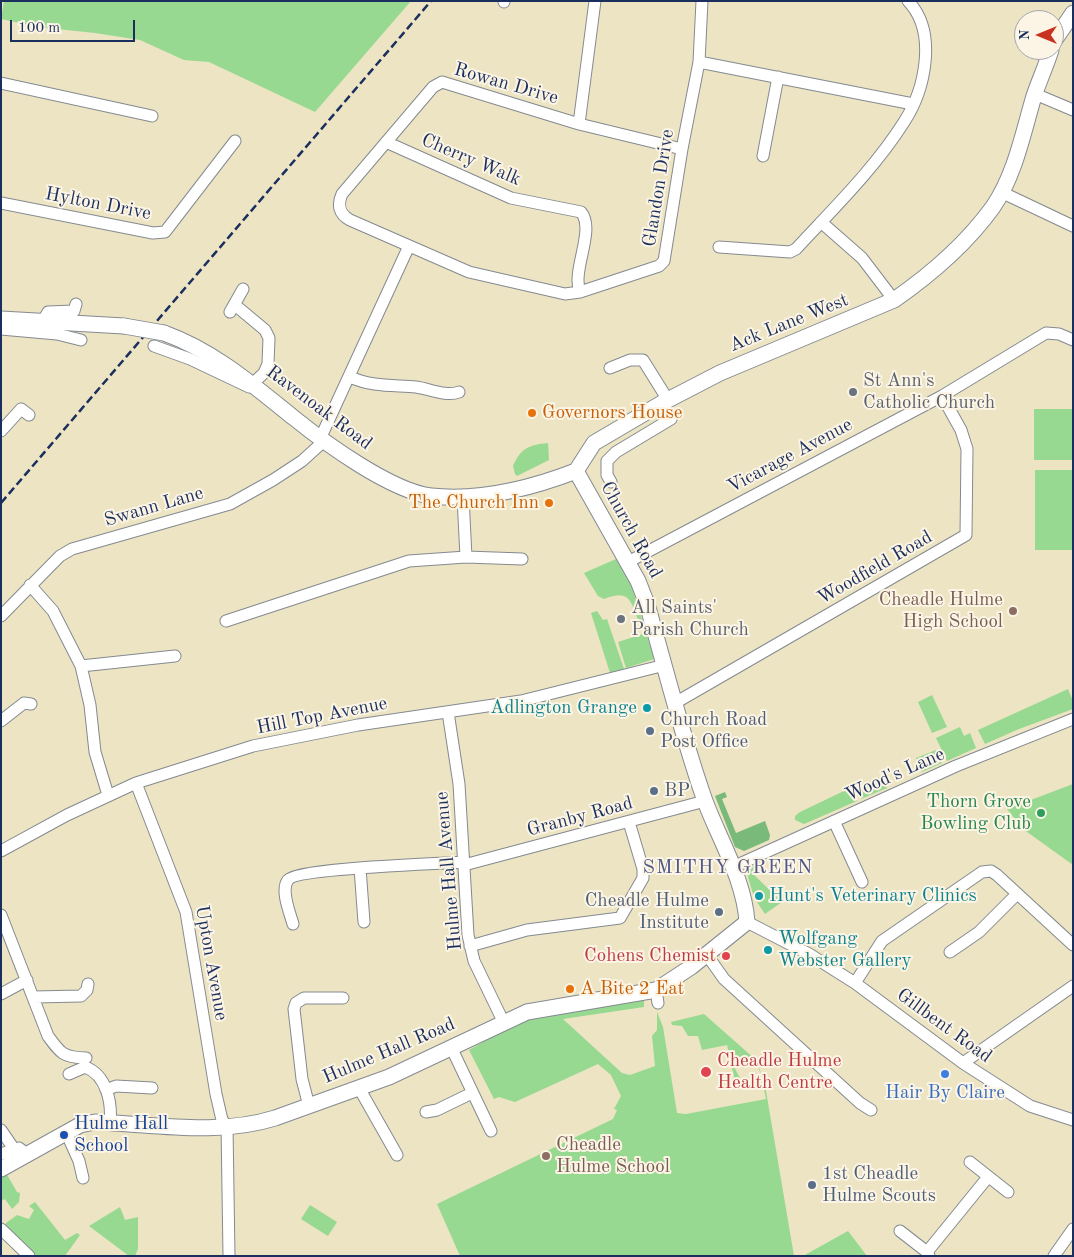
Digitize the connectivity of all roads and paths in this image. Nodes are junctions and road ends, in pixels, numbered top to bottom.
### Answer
1 (595, 1) edge
2 (702, 1) edge
3 (908, 1) edge
4 (1073, 13) edge
5 (1064, 26) edge
6 (1047, 60) edge
7 (698, 62) junction
8 (778, 77) junction
9 (1, 83) edge
10 (1035, 94) junction
11 (913, 104) junction
12 (1073, 110) edge
13 (152, 116) dead end
14 (579, 124) junction
15 (235, 141) dead end
16 (386, 142) junction
17 (682, 149) junction
18 (763, 156) dead end
19 (1001, 192) junction
20 (1, 203) edge
21 (821, 222) junction
22 (1073, 226) edge
23 (409, 246) junction
24 (719, 247) dead end
25 (243, 289) dead end
26 (580, 292) junction
27 (894, 300) junction
28 (76, 304) dead end
29 (1, 320) edge
30 (42, 322) junction
31 (1, 329) edge
32 (81, 340) dead end
33 (1073, 340) edge
34 (154, 346) dead end
35 (610, 368) dead end
36 (350, 377) junction
37 (252, 383) junction
38 (459, 392) dead end
39 (942, 396) junction
40 (665, 402) junction
41 (29, 415) dead end
42 (1, 431) edge
43 (322, 440) junction
44 (576, 472) junction
45 (611, 482) dead end
46 (463, 496) junction
47 (466, 557) junction
48 (522, 559) dead end
49 (628, 562) junction
50 (30, 585) junction
51 (1, 616) edge
52 (226, 621) dead end
53 (175, 656) dead end
54 (665, 665) junction
55 (81, 666) junction
56 (675, 703) junction
57 (31, 704) dead end
58 (448, 712) junction
59 (1073, 718) edge
60 (1, 721) edge
61 (136, 783) junction
62 (108, 795) junction
63 (705, 801) junction
64 (834, 821) junction
65 (629, 822) junction
66 (1, 851) edge
67 (463, 864) junction
68 (733, 867) junction
69 (360, 868) junction
70 (862, 882) dead end
71 (1017, 894) junction
72 (1, 915) edge
73 (364, 922) dead end
74 (747, 922) junction
75 (293, 924) dead end
76 (470, 946) junction
77 (1073, 946) edge
78 (956, 952) dead end
79 (707, 955) junction
80 (27, 980) junction
81 (855, 983) junction
82 (88, 984) dead end
83 (1073, 986) edge
84 (1, 994) edge
85 (34, 997) junction
86 (343, 998) dead end
87 (503, 1021) junction
88 (451, 1047) junction
89 (86, 1058) dead end
90 (963, 1063) junction
91 (69, 1074) dead end
92 (152, 1088) dead end
93 (359, 1088) junction
94 (106, 1090) junction
95 (472, 1093) junction
96 (309, 1106) junction
97 (871, 1110) dead end
98 (426, 1112) dead end
99 (1073, 1120) edge
100 (110, 1123) junction
101 (227, 1126) junction
102 (1, 1130) edge
103 (491, 1131) dead end
104 (66, 1132) junction
105 (21, 1152) junction
106 (1, 1154) edge
107 (397, 1155) dead end
108 (970, 1162) dead end
109 (1, 1169) edge
110 (988, 1177) junction
111 (84, 1178) dead end
112 (1008, 1192) dead end
113 (1, 1229) edge
114 (1073, 1229) edge
115 (900, 1231) dead end
116 (928, 1254) edge
117 (29, 1256) edge
118 (230, 1256) edge
119 (1054, 1256) edge

1 - 14 street
2 - 7 street, Glandon Drive
3 - 11 street
4 - 5 main road
6 - 10 main road, Ack Lane West
7 - 8 street
7 - 17 street, Glandon Drive
8 - 11 street
8 - 18 street
9 - 13 street
10 - 12 street
10 - 19 main road, Ack Lane West
11 - 21 street
14 - 16 street, Rowan Drive
14 - 17 street, Rowan Drive
15 - 20 street, Hylton Drive
16 - 23 street, Rowan Drive
16 - 26 street, Cherry Walk
17 - 26 street, Glandon Drive
19 - 22 street
19 - 27 main road, Ack Lane West
21 - 24 street
21 - 27 street
23 - 26 street, Glandon Drive
23 - 36 street
25 - 37 street
27 - 40 main road, Ack Lane West
28 - 30 street
29 - 30 main road, Ravenoak Road
30 - 37 main road, Ravenoak Road, bridge
31 - 32 street
33 - 39 street, Vicarage Avenue
34 - 37 street
35 - 40 street
36 - 38 street
36 - 43 street
37 - 43 main road, Ravenoak Road
39 - 49 street, Vicarage Avenue
39 - 56 street, Woodfield Road
40 - 44 main road, Ack Lane West
40 - 45 street
41 - 42 street
43 - 46 main road, Ravenoak Road
43 - 50 street, Swann Lane
44 - 46 main road, Ravenoak Road
44 - 49 main road, Church Road
46 - 47 street
47 - 48 street
47 - 52 street
49 - 54 main road, Church Road
50 - 51 street, Swann Lane
50 - 55 street
53 - 55 street
54 - 56 main road, Church Road
54 - 58 street, Hill Top Avenue
55 - 62 street
56 - 63 main road, Church Road
57 - 60 street
58 - 61 street, Hill Top Avenue
58 - 67 street, Hulme Hall Avenue
59 - 64 street, Wood's Lane
61 - 62 street, Hill Top Avenue
61 - 101 street, Upton Avenue
62 - 66 street, Hill Top Avenue
63 - 65 street, Granby Road
63 - 68 main road, Church Road
64 - 68 street, Wood's Lane
64 - 70 street
65 - 67 street, Granby Road
65 - 76 street
67 - 69 street, Granby Road
67 - 76 street, Hulme Hall Avenue
68 - 74 main road, Church Road
69 - 73 street
69 - 75 street, Granby Road
71 - 77 street
71 - 78 street
71 - 81 street
72 - 80 street
74 - 79 main road, Hulme Hall Road
74 - 81 street, Gillbent Road
76 - 87 street, Hulme Hall Avenue
79 - 87 main road, Hulme Hall Road
79 - 97 street
80 - 84 street
80 - 85 street
81 - 90 street, Gillbent Road
82 - 85 street
83 - 90 street
85 - 89 street
86 - 96 street
87 - 88 main road, Hulme Hall Road
88 - 93 main road, Hulme Hall Road
88 - 95 street
90 - 99 street, Gillbent Road
91 - 94 street
92 - 94 street
93 - 96 main road, Hulme Hall Road
93 - 107 street
94 - 100 street
95 - 98 street
95 - 103 street
96 - 101 main road, Hulme Hall Road
100 - 101 main road, Hulme Hall Road
100 - 104 main road, Hulme Hall Road
101 - 118 street, Upton Avenue
102 - 105 street
104 - 105 main road, Hulme Hall Road
104 - 111 street
105 - 106 street, Hulme Hall Road
105 - 109 main road, Hulme Hall Road
108 - 110 street
110 - 112 street
110 - 116 street
113 - 117 street
114 - 119 street
115 - 116 street

